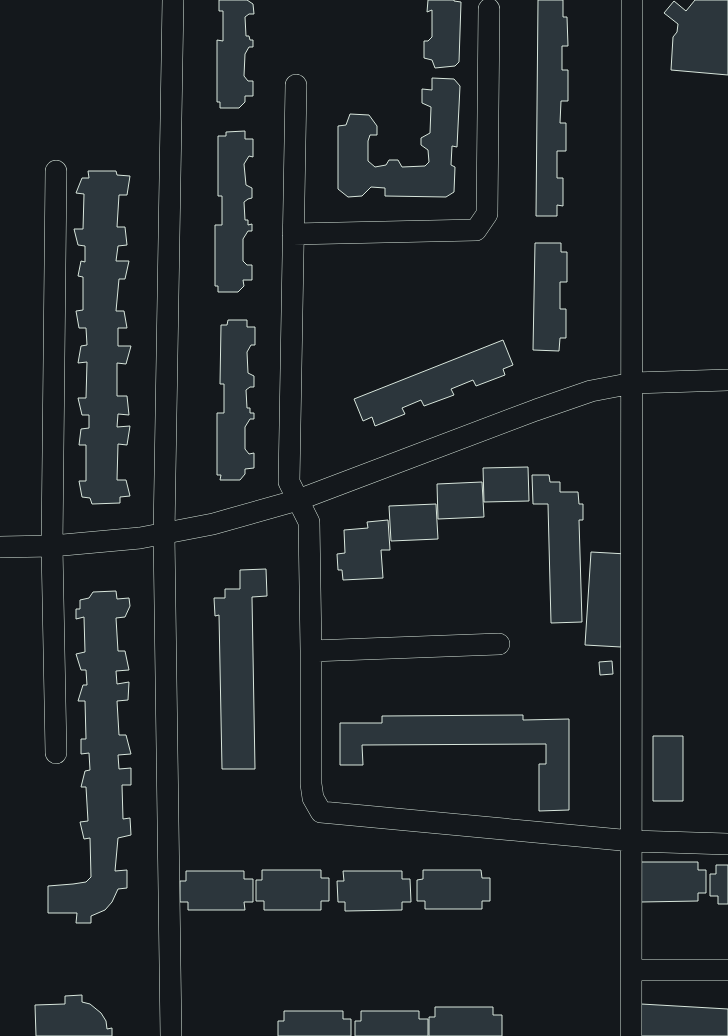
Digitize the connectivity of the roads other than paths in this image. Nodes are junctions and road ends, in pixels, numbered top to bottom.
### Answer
1 (174, 0) edge
2 (632, 0) edge
3 (489, 9) dead end
4 (296, 85) dead end
5 (56, 171) dead end
6 (293, 234) junction
7 (728, 380) edge
8 (633, 383) junction
9 (298, 500) junction
10 (164, 534) junction
11 (52, 546) junction
12 (0, 547) edge
13 (499, 644) dead end
14 (311, 651) junction
15 (56, 753) dead end
16 (632, 841) junction
17 (728, 844) edge
18 (632, 970) junction
19 (728, 970) edge
20 (171, 1036) edge
21 (632, 1036) edge

1 - 10 street
2 - 8 street
3 - 6 street
4 - 6 street
5 - 11 street
6 - 9 street
7 - 8 street
8 - 9 street
8 - 16 street
9 - 10 street
9 - 14 street
10 - 11 street
10 - 20 street
11 - 12 street
11 - 15 street
13 - 14 street
14 - 16 street
16 - 17 street
16 - 18 street
18 - 19 street
18 - 21 street

